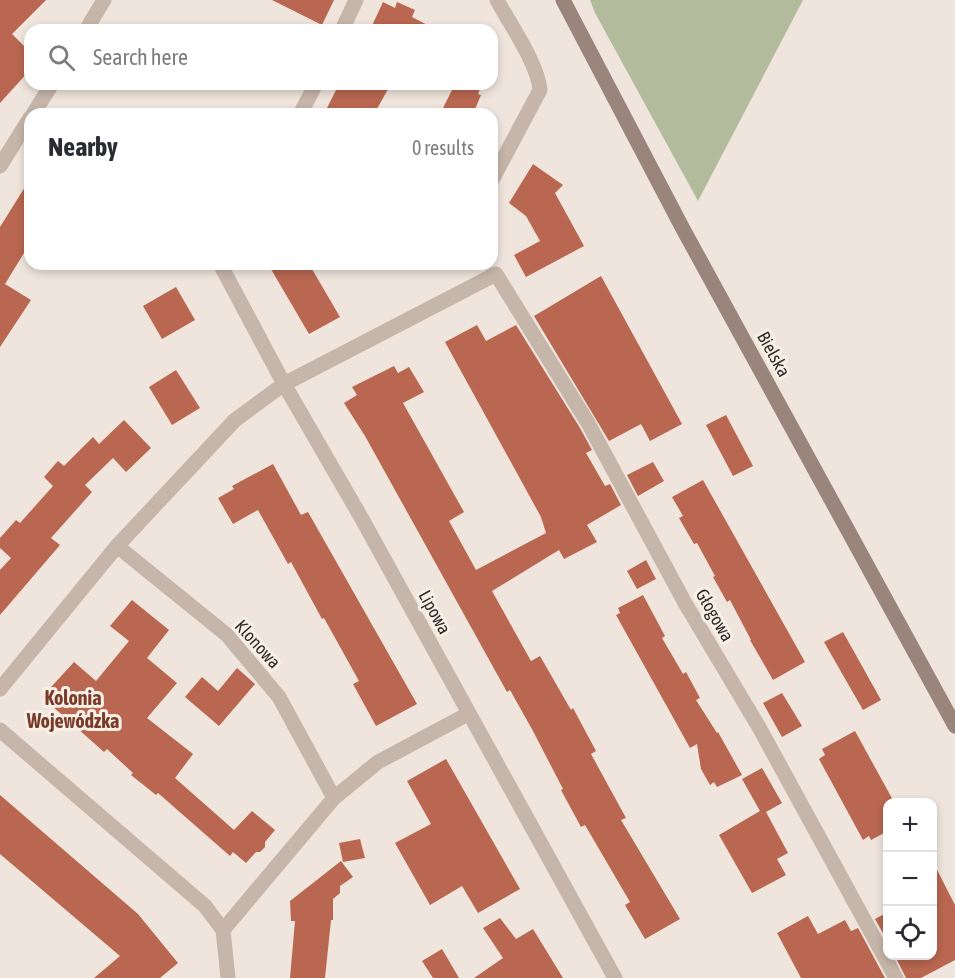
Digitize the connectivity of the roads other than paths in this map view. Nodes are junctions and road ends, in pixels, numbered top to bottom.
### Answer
1 (105, 0) edge
2 (356, 0) edge
3 (497, 0) edge
4 (563, 0) edge
5 (90, 24) edge
6 (345, 24) edge
7 (48, 90) edge
8 (313, 90) edge
9 (37, 108) edge
10 (303, 108) edge
11 (24, 128) edge
12 (0, 166) edge
13 (498, 169) edge
14 (223, 270) edge
15 (491, 270) edge
16 (494, 270) edge
17 (284, 384) junction
18 (117, 546) junction
19 (0, 689) edge
20 (468, 714) junction
21 (955, 726) edge
22 (0, 730) edge
23 (334, 798) junction
24 (223, 930) junction
25 (228, 978) edge
26 (615, 978) edge
27 (896, 978) edge

1 - 5 street
2 - 6 street
3 - 13 street
4 - 21 main road, Bielska
7 - 9 street
8 - 10 street
11 - 12 street
14 - 17 street, Lipowa
15 - 17 street, Głogowa
16 - 27 street, Głogowa
17 - 18 street
17 - 20 street, Lipowa
18 - 19 street
18 - 23 street, Klonowa
20 - 23 street
20 - 26 street, Lipowa
22 - 24 street
23 - 24 street
24 - 25 street

